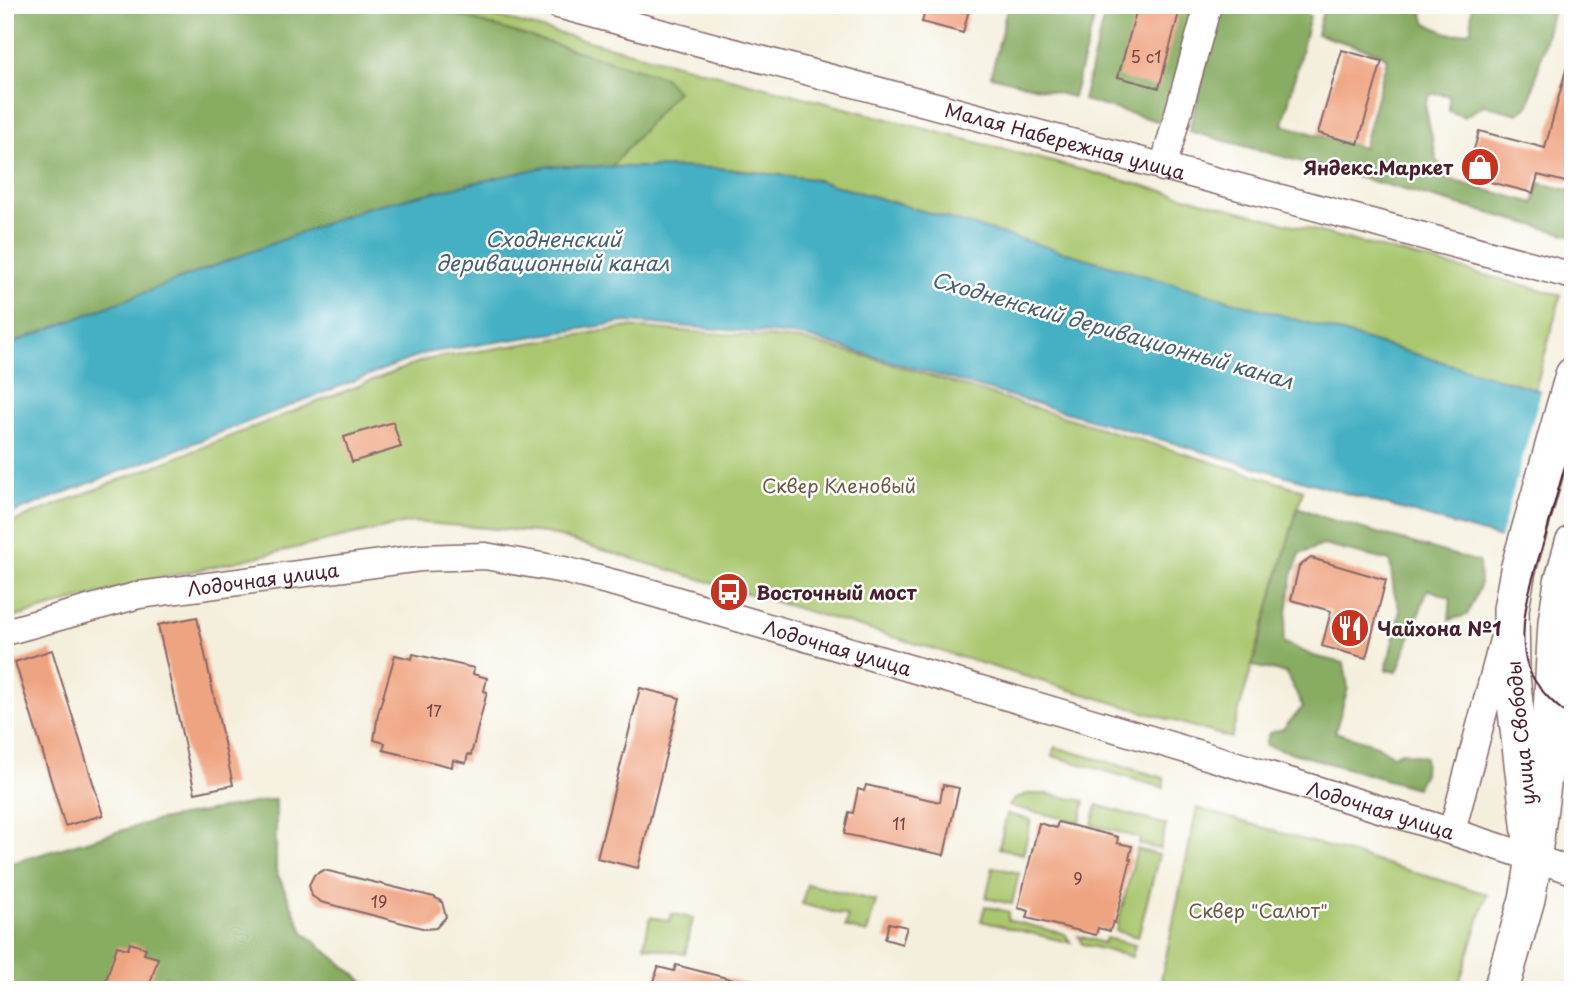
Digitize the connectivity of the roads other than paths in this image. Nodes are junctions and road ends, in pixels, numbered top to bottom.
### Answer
1 (558, 5) edge
2 (1208, 5) edge
3 (1163, 168) junction
4 (1573, 276) edge
5 (1573, 375) edge
6 (1573, 543) edge
7 (1511, 609) junction
8 (5, 632) edge
9 (1452, 831) junction
10 (1533, 858) junction
11 (1573, 871) edge
12 (1501, 990) edge

1 - 3 street, Малая Набережная улица
2 - 3 street
3 - 4 street, Малая Набережная улица
5 - 7 main road, улица Свободы
6 - 10 main road, улица Свободы
7 - 9 street, улица Свободы
7 - 10 main road, улица Свободы
8 - 9 street, Лодочная улица
9 - 10 street, Лодочная улица
10 - 11 street, Лодочная улица
10 - 12 main road, улица Свободы

